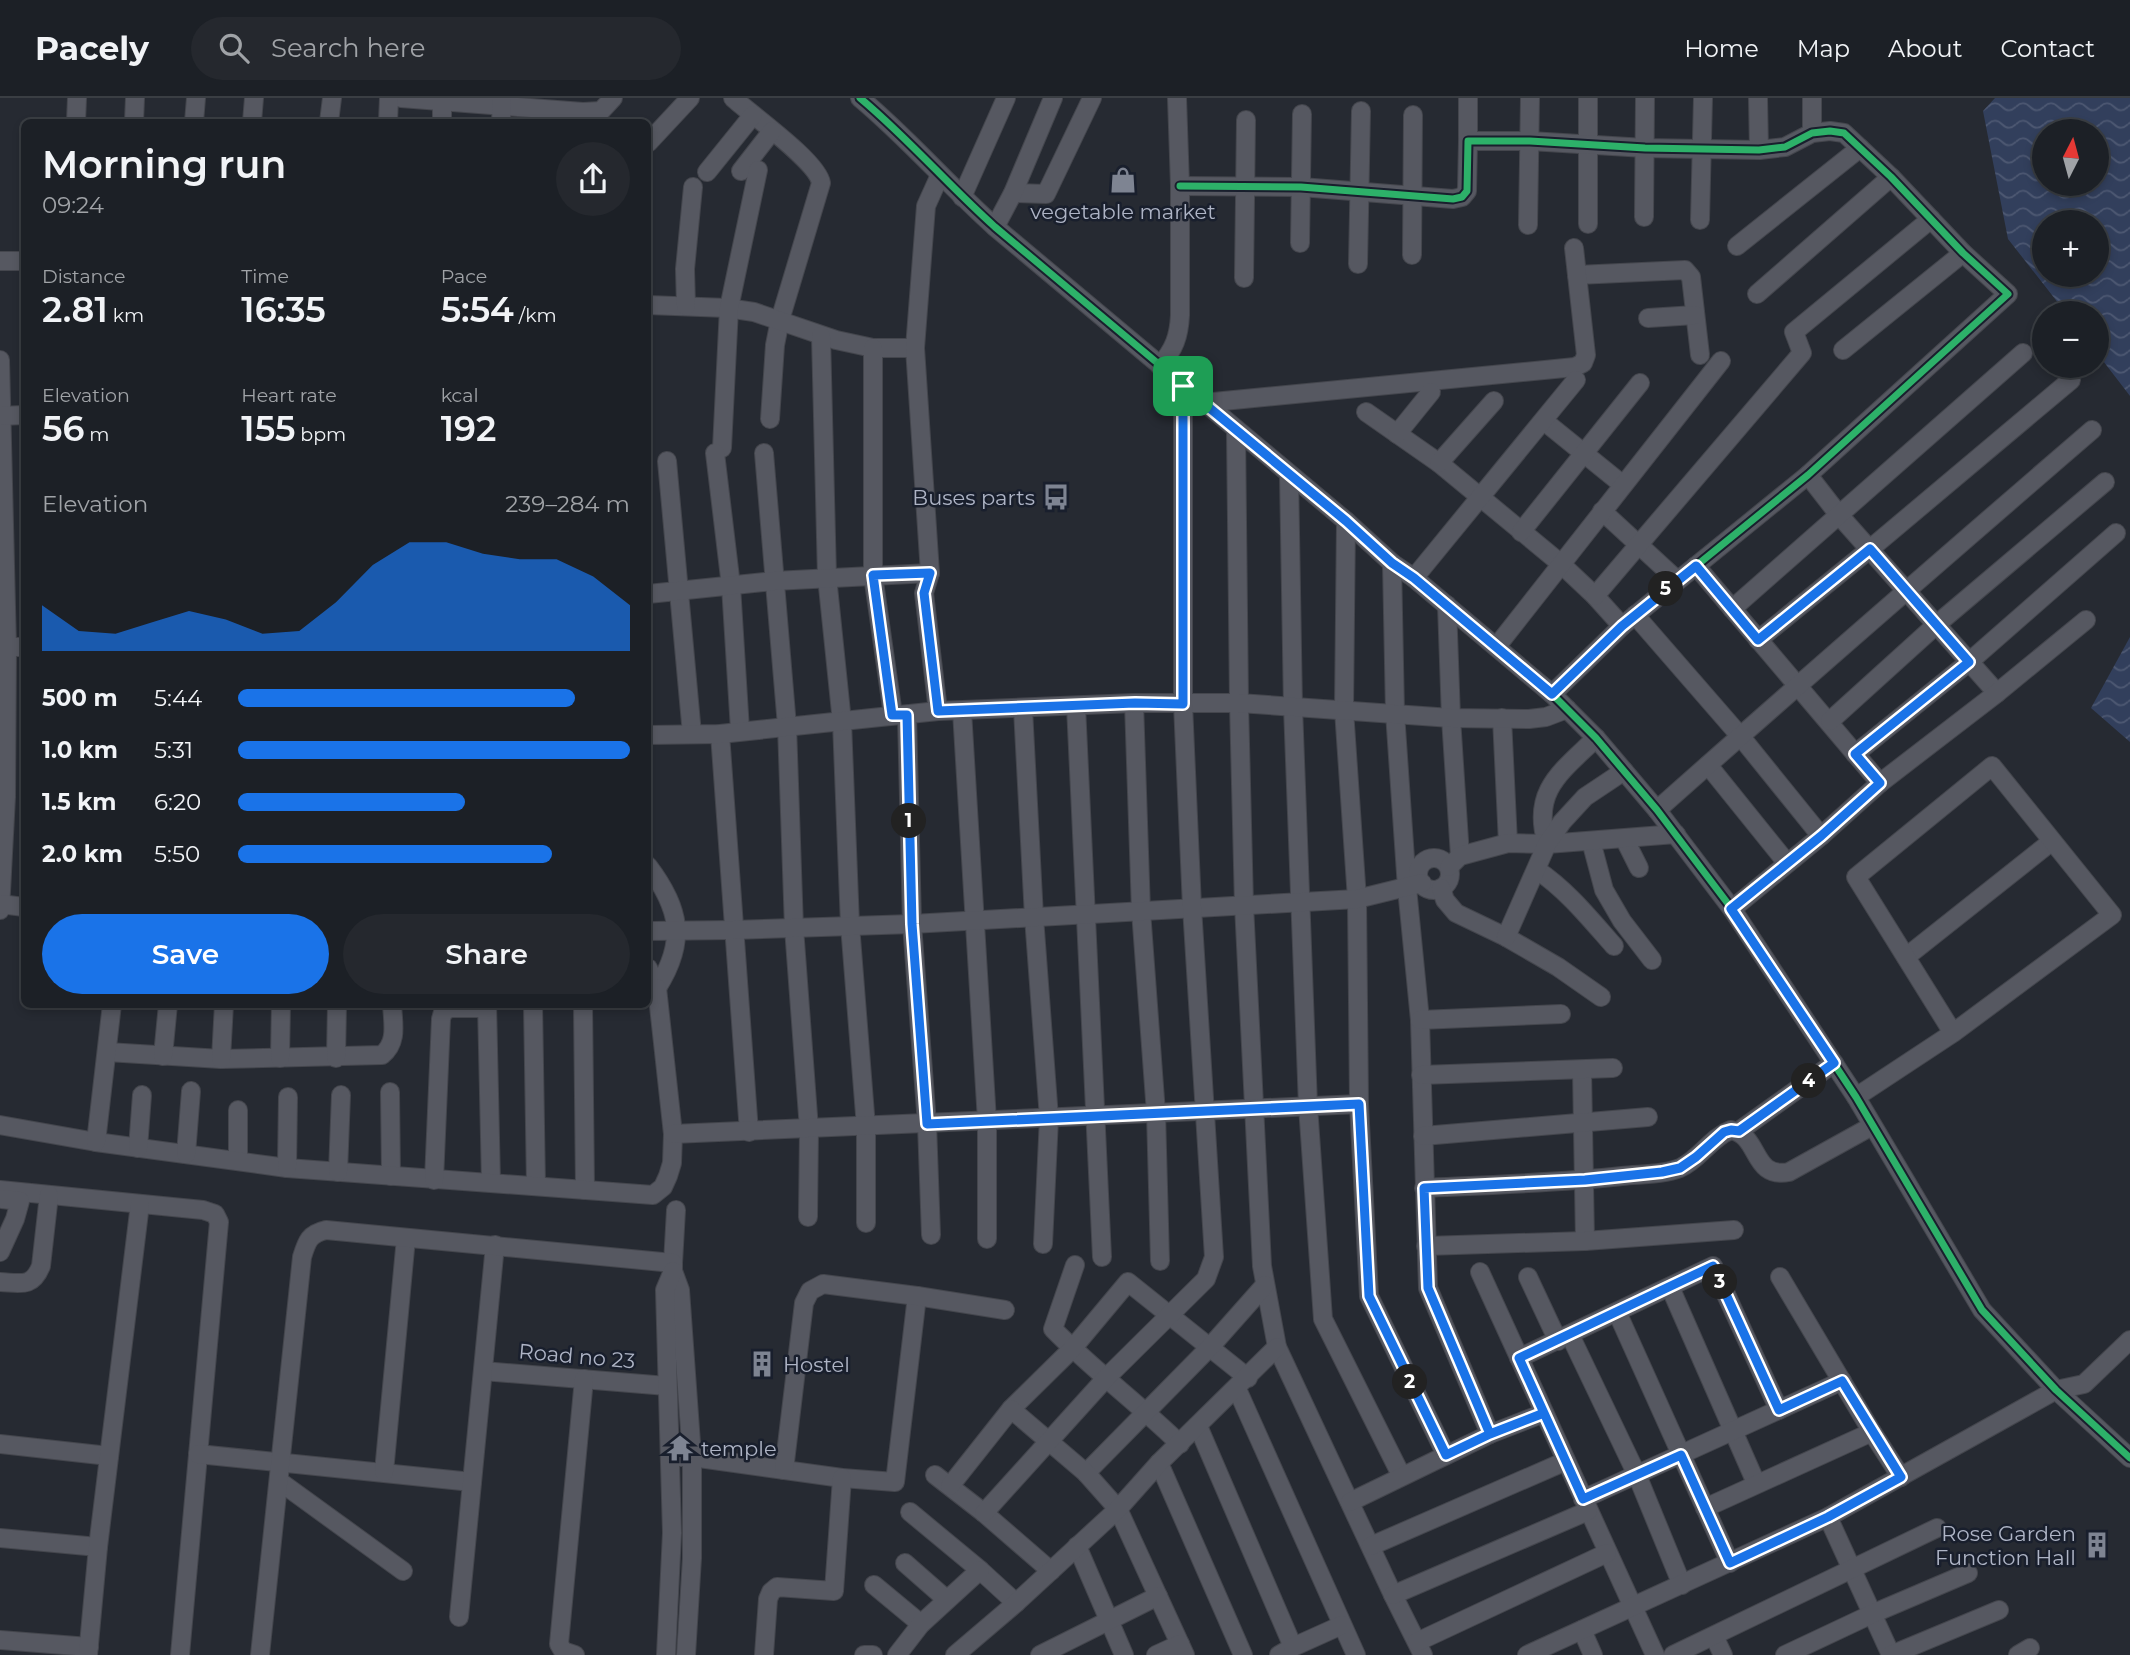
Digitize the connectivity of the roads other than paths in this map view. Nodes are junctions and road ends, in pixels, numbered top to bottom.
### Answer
1 (77, 98) edge
2 (135, 98) edge
3 (196, 98) edge
4 (254, 98) edge
5 (332, 98) edge
6 (389, 98) edge
7 (401, 98) edge
8 (613, 98) edge
9 (690, 98) edge
10 (733, 98) edge
11 (860, 98) edge
12 (1006, 98) edge
13 (1053, 98) edge
14 (1092, 98) edge
15 (1177, 98) edge
16 (1468, 98) edge
17 (1530, 98) edge
18 (1588, 98) edge
19 (1645, 98) edge
20 (1703, 98) edge
21 (1758, 98) edge
22 (1812, 98) edge
23 (442, 100) edge
24 (501, 109) edge
25 (583, 111) edge
26 (1361, 111) dead end
27 (1302, 114) dead end
28 (1413, 115) dead end
29 (752, 116) junction
30 (76, 119) edge
31 (134, 119) edge
32 (194, 119) edge
33 (252, 119) edge
34 (329, 119) edge
35 (388, 119) edge
36 (442, 119) edge
37 (1246, 120) dead end
38 (772, 131) junction
39 (1812, 133) junction
40 (651, 140) edge
41 (1468, 141) junction
42 (1530, 141) junction
43 (1587, 144) junction
44 (1645, 148) junction
45 (1860, 148) junction
46 (1703, 150) junction
47 (1759, 150) junction
48 (707, 172) dead end
49 (940, 175) junction
50 (1891, 177) junction
51 (1244, 185) junction
52 (1181, 186) junction
53 (693, 187) dead end
54 (1301, 187) junction
55 (1358, 191) junction
56 (1013, 193) junction
57 (962, 197) junction
58 (1411, 197) junction
59 (1644, 217) dead end
60 (1931, 219) junction
61 (1700, 220) dead end
62 (1588, 224) dead end
63 (1528, 225) dead end
64 (995, 227) junction
65 (1300, 243) dead end
66 (1737, 246) dead end
67 (1574, 248) dead end
68 (1963, 253) junction
69 (1412, 255) dead end
70 (0, 261) edge
71 (21, 261) edge
72 (1358, 264) dead end
73 (1577, 275) junction
74 (1244, 278) dead end
75 (1757, 294) dead end
76 (651, 305) edge
77 (686, 306) junction
78 (729, 308) junction
79 (1695, 316) junction
80 (1648, 318) dead end
81 (780, 320) junction
82 (821, 336) junction
83 (873, 348) junction
84 (915, 348) junction
85 (1843, 350) dead end
86 (2023, 353) dead end
87 (1700, 355) dead end
88 (0, 360) edge
89 (1721, 361) dead end
90 (1160, 366) junction
91 (1576, 380) dead end
92 (2071, 380) dead end
93 (1640, 383) dead end
94 (1183, 386) junction
95 (1431, 393) dead end
96 (1494, 401) dead end
97 (1203, 403) junction
98 (1366, 412) dead end
99 (21, 415) edge
100 (0, 416) edge
101 (770, 419) dead end
102 (1544, 421) junction
103 (1236, 430) junction
104 (2092, 430) dead end
105 (1397, 434) junction
106 (764, 453) dead end
107 (1585, 453) junction
108 (667, 461) dead end
109 (1439, 463) junction
110 (1289, 474) junction
111 (1808, 475) junction
112 (2105, 482) dead end
113 (1623, 485) junction
114 (1480, 497) junction
115 (1602, 511) junction
116 (1839, 515) junction
117 (1346, 521) junction
118 (1521, 532) junction
119 (2116, 533) dead end
120 (1637, 544) junction
121 (1870, 549) junction
122 (1392, 563) junction
123 (1560, 563) junction
124 (1696, 566) junction
125 (930, 573) junction
126 (873, 575) junction
127 (827, 578) junction
128 (1414, 578) junction
129 (1677, 580) junction
130 (774, 581) junction
131 (731, 586) junction
132 (1906, 590) junction
133 (677, 592) junction
134 (651, 594) edge
135 (1595, 596) junction
136 (1447, 605) junction
137 (1732, 609) junction
138 (2086, 620) dead end
139 (1628, 621) junction
140 (1937, 625) junction
141 (1758, 640) junction
142 (1497, 646) junction
143 (11, 647) edge
144 (1969, 662) junction
145 (1796, 685) junction
146 (1997, 693) junction
147 (1552, 694) junction
148 (1135, 703) junction
149 (1238, 703) junction
150 (1183, 704) junction
151 (1076, 706) junction
152 (1293, 707) junction
153 (1023, 709) junction
154 (1567, 709) junction
155 (1343, 710) junction
156 (938, 711) junction
157 (962, 711) junction
158 (1395, 713) junction
159 (900, 715) junction
160 (1451, 718) junction
161 (1502, 718) junction
162 (1829, 721) junction
163 (842, 722) junction
164 (787, 726) junction
165 (740, 730) junction
166 (692, 734) junction
167 (720, 734) junction
168 (651, 735) edge
169 (1741, 737) junction
170 (1596, 738) junction
171 (1855, 754) junction
172 (1708, 765) junction
173 (1624, 771) junction
174 (1880, 783) junction
175 (1657, 810) junction
176 (1676, 834) junction
177 (1821, 836) junction
178 (1625, 840) junction
179 (1591, 841) junction
180 (2051, 842) junction
181 (1508, 843) junction
182 (1547, 844) junction
183 (1455, 861) junction
184 (1787, 863) junction
185 (1639, 868) dead end
186 (651, 870) edge
187 (1537, 870) junction
188 (1414, 886) junction
189 (1441, 888) junction
190 (1357, 898) junction
191 (1301, 902) junction
192 (0, 904) edge
193 (1244, 905) junction
194 (21, 907) edge
195 (1192, 907) junction
196 (1731, 909) junction
197 (0, 910) edge
198 (1141, 911) junction
199 (1086, 913) junction
200 (1034, 917) junction
201 (976, 920) junction
202 (912, 924) junction
203 (850, 925) junction
204 (794, 928) junction
205 (733, 930) junction
206 (651, 931) edge
207 (676, 931) junction
208 (1506, 937) junction
209 (1614, 946) dead end
210 (1906, 957) junction
211 (1653, 960) dead end
212 (651, 975) edge
213 (657, 988) junction
214 (1601, 997) dead end
215 (111, 1008) edge
216 (168, 1008) edge
217 (224, 1008) edge
218 (281, 1008) edge
219 (337, 1008) edge
220 (392, 1008) edge
221 (450, 1008) edge
222 (487, 1008) edge
223 (533, 1008) edge
224 (583, 1008) edge
225 (1561, 1014) dead end
226 (1420, 1020) junction
227 (1953, 1033) junction
228 (107, 1052) junction
229 (163, 1056) junction
230 (279, 1058) junction
231 (336, 1058) junction
232 (221, 1059) junction
233 (1834, 1063) junction
234 (1613, 1068) dead end
235 (1582, 1070) junction
236 (1422, 1075) junction
237 (191, 1091) dead end
238 (390, 1092) dead end
239 (142, 1095) dead end
240 (341, 1095) dead end
241 (288, 1097) dead end
242 (1856, 1097) junction
243 (1359, 1104) junction
244 (1308, 1106) junction
245 (1255, 1109) junction
246 (238, 1110) dead end
247 (1203, 1111) junction
248 (1156, 1113) junction
249 (1097, 1116) junction
250 (1648, 1117) dead end
251 (1049, 1118) junction
252 (987, 1121) junction
253 (1584, 1123) junction
254 (927, 1124) junction
255 (0, 1125) edge
256 (1872, 1126) junction
257 (866, 1127) junction
258 (809, 1129) junction
259 (1739, 1131) junction
260 (749, 1132) junction
261 (673, 1134) junction
262 (1423, 1136) junction
263 (96, 1142) junction
264 (138, 1148) junction
265 (186, 1154) junction
266 (238, 1161) junction
267 (287, 1168) junction
268 (338, 1172) junction
269 (391, 1176) junction
270 (434, 1180) junction
271 (1585, 1180) junction
272 (491, 1182) junction
273 (537, 1186) junction
274 (1424, 1188) junction
275 (585, 1190) junction
276 (6, 1195) edge
277 (49, 1195) junction
278 (140, 1204) junction
279 (676, 1210) dead end
280 (808, 1217) dead end
281 (866, 1223) dead end
282 (1734, 1230) dead end
283 (931, 1236) dead end
284 (406, 1238) junction
285 (987, 1239) dead end
286 (1585, 1241) junction
287 (1044, 1244) dead end
288 (495, 1245) junction
289 (1426, 1246) junction
290 (0, 1252) edge
291 (1102, 1257) dead end
292 (1160, 1261) dead end
293 (1075, 1265) dead end
294 (673, 1267) junction
295 (1480, 1272) dead end
296 (1528, 1277) dead end
297 (1780, 1277) dead end
298 (0, 1282) edge
299 (1265, 1285) junction
300 (1670, 1287) junction
301 (917, 1296) junction
302 (1005, 1310) dead end
303 (1617, 1312) junction
304 (1170, 1315) junction
305 (1564, 1338) junction
306 (2130, 1340) edge
307 (1210, 1347) junction
308 (1278, 1347) junction
309 (1072, 1349) junction
310 (1519, 1358) junction
311 (483, 1371) junction
312 (1107, 1377) junction
313 (584, 1379) junction
314 (1842, 1381) junction
315 (1242, 1383) junction
316 (667, 1386) junction
317 (2056, 1390) junction
318 (1011, 1409) junction
319 (1779, 1410) junction
320 (1145, 1411) junction
321 (1544, 1413) junction
322 (1198, 1426) junction
323 (1734, 1431) junction
324 (1871, 1432) junction
325 (1490, 1434) junction
326 (1050, 1441) junction
327 (0, 1444) edge
328 (1180, 1444) junction
329 (198, 1454) junction
330 (1446, 1455) junction
331 (1681, 1455) junction
332 (109, 1456) junction
333 (670, 1457) junction
334 (692, 1457) junction
335 (2130, 1458) edge
336 (1566, 1461) junction
337 (282, 1462) junction
338 (1160, 1463) junction
339 (784, 1470) junction
340 (384, 1472) junction
341 (1086, 1473) junction
342 (1401, 1475) junction
343 (1637, 1475) junction
344 (1901, 1477) junction
345 (842, 1478) junction
346 (279, 1481) junction
347 (472, 1482) junction
348 (1756, 1483) junction
349 (1350, 1502) junction
350 (1586, 1505) junction
351 (1705, 1508) junction
352 (1118, 1509) junction
353 (909, 1512) dead end
354 (984, 1513) junction
355 (1828, 1517) junction
356 (1937, 1528) dead end
357 (0, 1538) edge
358 (1077, 1546) junction
359 (1371, 1546) junction
360 (98, 1547) junction
361 (1607, 1553) junction
362 (905, 1563) dead end
363 (1730, 1563) junction
364 (1852, 1569) junction
365 (980, 1570) junction
366 (403, 1571) dead end
367 (1051, 1571) junction
368 (1968, 1573) dead end
369 (874, 1585) dead end
370 (1682, 1585) junction
371 (1393, 1595) junction
372 (1158, 1596) junction
373 (946, 1599) junction
374 (1016, 1604) junction
375 (1632, 1608) junction
376 (1999, 1610) dead end
377 (1872, 1614) junction
378 (459, 1617) dead end
379 (1108, 1620) junction
380 (921, 1624) junction
381 (1342, 1625) junction
382 (1582, 1630) junction
383 (1714, 1636) junction
384 (0, 1640) edge
385 (1420, 1649) edge
386 (1183, 1650) edge
387 (88, 1651) edge
388 (1286, 1651) edge
389 (180, 1655) edge
390 (260, 1655) edge
391 (575, 1655) edge
392 (666, 1655) edge
393 (686, 1655) edge
394 (764, 1655) edge
395 (864, 1655) edge
396 (873, 1655) edge
397 (897, 1655) edge
398 (956, 1655) edge
399 (1040, 1655) edge
400 (1124, 1655) edge
401 (1156, 1655) edge
402 (1243, 1655) edge
403 (1356, 1655) edge
404 (1527, 1655) edge
405 (1593, 1655) edge
406 (1655, 1655) edge
407 (1673, 1655) edge
408 (1723, 1655) edge
409 (1785, 1655) edge
410 (1891, 1655) edge

1 - 30 street
2 - 31 street
3 - 32 street
4 - 33 street
5 - 34 street
6 - 35 street
7 - 23 street
8 - 25 street
9 - 40 street
10 - 29 street
11 - 49 street
12 - 57 street
13 - 56 street
14 - 56 street
15 - 52 street
16 - 41 street
17 - 42 street
18 - 43 street
19 - 44 street
20 - 46 street
21 - 47 street
22 - 39 street
23 - 24 street
23 - 36 street
24 - 25 street
26 - 55 street
27 - 54 street
28 - 58 street
29 - 38 street
29 - 48 street
37 - 51 street
38 - 78 street
38 - 81 street
39 - 45 street
39 - 47 street
41 - 42 street
41 - 58 street
42 - 43 street
42 - 63 street
43 - 44 street
43 - 62 street
44 - 46 street
44 - 59 street
45 - 50 street
45 - 66 street
46 - 47 street
46 - 61 street
49 - 57 street
49 - 84 street
50 - 60 street
50 - 75 street
51 - 52 street
51 - 54 street
51 - 74 street
52 - 90 street
53 - 77 street
54 - 55 street
54 - 65 street
55 - 58 street
55 - 72 street
56 - 64 street
57 - 64 street
58 - 69 street
60 - 68 street
60 - 120 street
64 - 90 street
67 - 73 street
68 - 85 street
68 - 111 street
70 - 71 street
73 - 79 street
73 - 97 street
76 - 77 street
77 - 78 street
78 - 81 street
78 - 131 street
79 - 80 street
79 - 87 street
81 - 82 street
81 - 101 street
82 - 83 street
82 - 127 street
83 - 84 street
83 - 126 street
84 - 125 street
86 - 116 street
88 - 100 street
89 - 113 street
90 - 94 street
91 - 102 street
92 - 121 street
93 - 107 street
94 - 97 street
94 - 150 street
95 - 105 street
96 - 109 street
97 - 103 street
98 - 105 street
99 - 100 street
100 - 143 street
102 - 107 street
102 - 114 street
103 - 110 street
103 - 149 street
104 - 132 street
105 - 109 street
106 - 130 street
107 - 113 street
107 - 118 street
108 - 133 street
109 - 114 street
110 - 117 street
110 - 152 street
111 - 116 street
111 - 124 street
112 - 140 street
113 - 115 street
114 - 118 street
114 - 128 street
115 - 120 street
115 - 123 street
116 - 121 street
116 - 137 street
117 - 122 street
117 - 155 street
118 - 123 street
119 - 144 street
120 - 129 street
120 - 135 street
121 - 132 street
121 - 141 street
122 - 128 street
122 - 158 street
123 - 135 street
123 - 142 street
124 - 129 street
124 - 137 street
125 - 126 street
125 - 156 street
126 - 127 street
126 - 159 street
127 - 130 street
127 - 163 street
128 - 136 street
129 - 139 street
130 - 131 street
130 - 164 street
131 - 133 street
131 - 165 street
132 - 140 street
132 - 145 street
133 - 134 street
133 - 166 street
135 - 139 street
136 - 142 street
136 - 160 street
137 - 141 street
138 - 146 street
139 - 147 street
139 - 169 street
140 - 144 street
140 - 162 street
141 - 145 street
142 - 147 street
143 - 192 street
144 - 146 street
144 - 171 street
145 - 162 street
145 - 169 street
146 - 174 street
147 - 154 street
148 - 150 street
148 - 151 street
148 - 198 street
149 - 150 street
149 - 152 street
149 - 193 street
150 - 195 street
151 - 153 street
151 - 199 street
152 - 155 street
152 - 191 street
153 - 157 street
153 - 200 street
154 - 161 street
154 - 170 street
155 - 158 street
155 - 190 street
156 - 157 street
156 - 159 street
157 - 201 street
158 - 160 street
158 - 188 street
159 - 163 street
159 - 202 street
160 - 161 street
160 - 183 street
161 - 181 street
162 - 171 street
163 - 164 street
163 - 203 street
164 - 165 street
164 - 204 street
165 - 167 street
166 - 167 street
166 - 168 street
167 - 205 street
169 - 172 street
169 - 177 street
170 - 173 street
170 - 182 street
171 - 174 street
172 - 175 street
172 - 184 street
173 - 175 street
173 - 182 street
174 - 177 street
175 - 176 street
176 - 178 street
176 - 196 street
177 - 184 street
178 - 179 street
178 - 185 street
179 - 182 street
179 - 211 street
180 - 210 street
180 - 210 street
180 - 227 street
181 - 182 street
181 - 183 street
182 - 187 street
183 - 188 street
183 - 189 street
184 - 196 street
186 - 207 street
187 - 208 street
187 - 209 street
188 - 189 street
188 - 190 street
188 - 226 street
189 - 208 street
190 - 191 street
190 - 243 street
191 - 193 street
191 - 244 street
192 - 194 street
192 - 197 street
193 - 195 street
193 - 245 street
195 - 198 street
195 - 247 street
196 - 233 street
198 - 199 street
198 - 248 street
199 - 200 street
199 - 249 street
200 - 201 street
200 - 251 street
201 - 202 street
201 - 252 street
202 - 203 street
202 - 254 street
203 - 204 street
203 - 257 street
204 - 205 street
204 - 258 street
205 - 207 street
205 - 260 street
206 - 207 street
207 - 213 street
208 - 214 street
210 - 227 street
212 - 213 street
213 - 261 street
215 - 228 street
216 - 229 street
217 - 232 street
218 - 230 street
219 - 231 street
220 - 231 street
221 - 270 street
222 - 272 street
223 - 273 street
224 - 275 street
225 - 226 street
226 - 236 street
227 - 242 street
228 - 229 street
228 - 263 street
229 - 232 street
230 - 231 street
230 - 232 street
233 - 242 street
233 - 259 street
234 - 235 street
235 - 236 street
235 - 253 street
236 - 262 street
237 - 265 street
238 - 269 street
239 - 264 street
240 - 268 street
241 - 267 street
242 - 256 street
243 - 244 street
243 - 330 street
244 - 245 street
244 - 342 street
245 - 247 street
245 - 299 street
246 - 266 street
247 - 248 street
247 - 304 street
248 - 249 street
248 - 292 street
249 - 251 street
249 - 291 street
250 - 253 street
251 - 252 street
251 - 287 street
252 - 254 street
252 - 285 street
253 - 262 street
253 - 271 street
254 - 257 street
254 - 283 street
255 - 263 street
256 - 259 street
256 - 317 street
257 - 258 street
257 - 281 street
258 - 260 street
258 - 280 street
259 - 271 street
260 - 261 street
261 - 275 street
262 - 274 street
263 - 264 street
264 - 265 street
265 - 266 street
266 - 267 street
267 - 268 street
268 - 269 street
269 - 270 street
270 - 272 street
271 - 274 street
271 - 286 street
272 - 273 street
273 - 275 street
274 - 289 street
276 - 277 street
276 - 290 street
277 - 278 street
277 - 298 street
278 - 329 street
278 - 332 street
279 - 294 street
282 - 286 street
284 - 288 street
284 - 337 street
284 - 340 street
286 - 289 street
288 - 294 street
288 - 311 street
289 - 325 street
293 - 309 street
294 - 316 street
294 - 334 street
295 - 310 street
296 - 305 street
297 - 314 street
299 - 307 street
299 - 308 street
300 - 303 street
300 - 319 street
300 - 323 street
301 - 302 street
301 - 339 street
301 - 345 street
303 - 305 street
303 - 331 street
304 - 307 street
304 - 309 street
304 - 312 street
305 - 310 street
305 - 343 street
306 - 317 street
307 - 315 street
307 - 320 street
308 - 315 street
308 - 349 street
309 - 312 street
309 - 318 street
310 - 321 street
311 - 313 street, Road no 23
311 - 347 street
312 - 320 street
312 - 326 street
313 - 316 street, Road no 23
313 - 391 street
314 - 319 street
314 - 324 street
315 - 322 street
315 - 381 street
316 - 333 street
317 - 335 street
317 - 344 street
318 - 326 street
318 - 354 street
319 - 323 street
320 - 328 street
320 - 341 street
321 - 325 street
321 - 336 street
322 - 328 street
322 - 388 street
323 - 331 street
323 - 348 street
324 - 344 street
324 - 348 street
325 - 330 street
326 - 341 street
326 - 354 street
327 - 332 street
328 - 338 street
329 - 337 street
329 - 389 street
330 - 342 street
331 - 343 street
331 - 351 street
332 - 360 street
333 - 334 street
333 - 392 street
334 - 339 street
334 - 393 street
336 - 350 street
336 - 359 street
337 - 340 street
337 - 346 street
338 - 352 street
338 - 402 street
339 - 345 street
340 - 347 street
341 - 352 street
342 - 349 street
343 - 350 street
343 - 370 street
344 - 355 street
345 - 394 street
346 - 366 street
346 - 390 street
347 - 378 street
348 - 351 street
349 - 359 street
350 - 361 street
350 - 371 street
351 - 363 street
352 - 358 street
352 - 372 street
353 - 365 street
354 - 367 street
355 - 363 street
355 - 364 street
356 - 364 street
357 - 360 street
358 - 367 street
358 - 379 street
359 - 371 street
360 - 387 street
361 - 375 street
361 - 385 street
362 - 373 street
363 - 370 street
364 - 377 street
364 - 383 street
365 - 373 street
365 - 374 street
367 - 374 street
368 - 377 street
369 - 380 street
370 - 375 street
371 - 385 street
372 - 379 street
372 - 386 street
373 - 380 street
374 - 398 street
375 - 382 street
375 - 406 street
376 - 410 street
377 - 409 street
377 - 410 street
379 - 399 street
379 - 400 street
380 - 397 street
381 - 388 street
381 - 403 street
382 - 404 street
382 - 405 street
383 - 407 street
383 - 408 street
384 - 387 street
386 - 401 street
395 - 396 street

